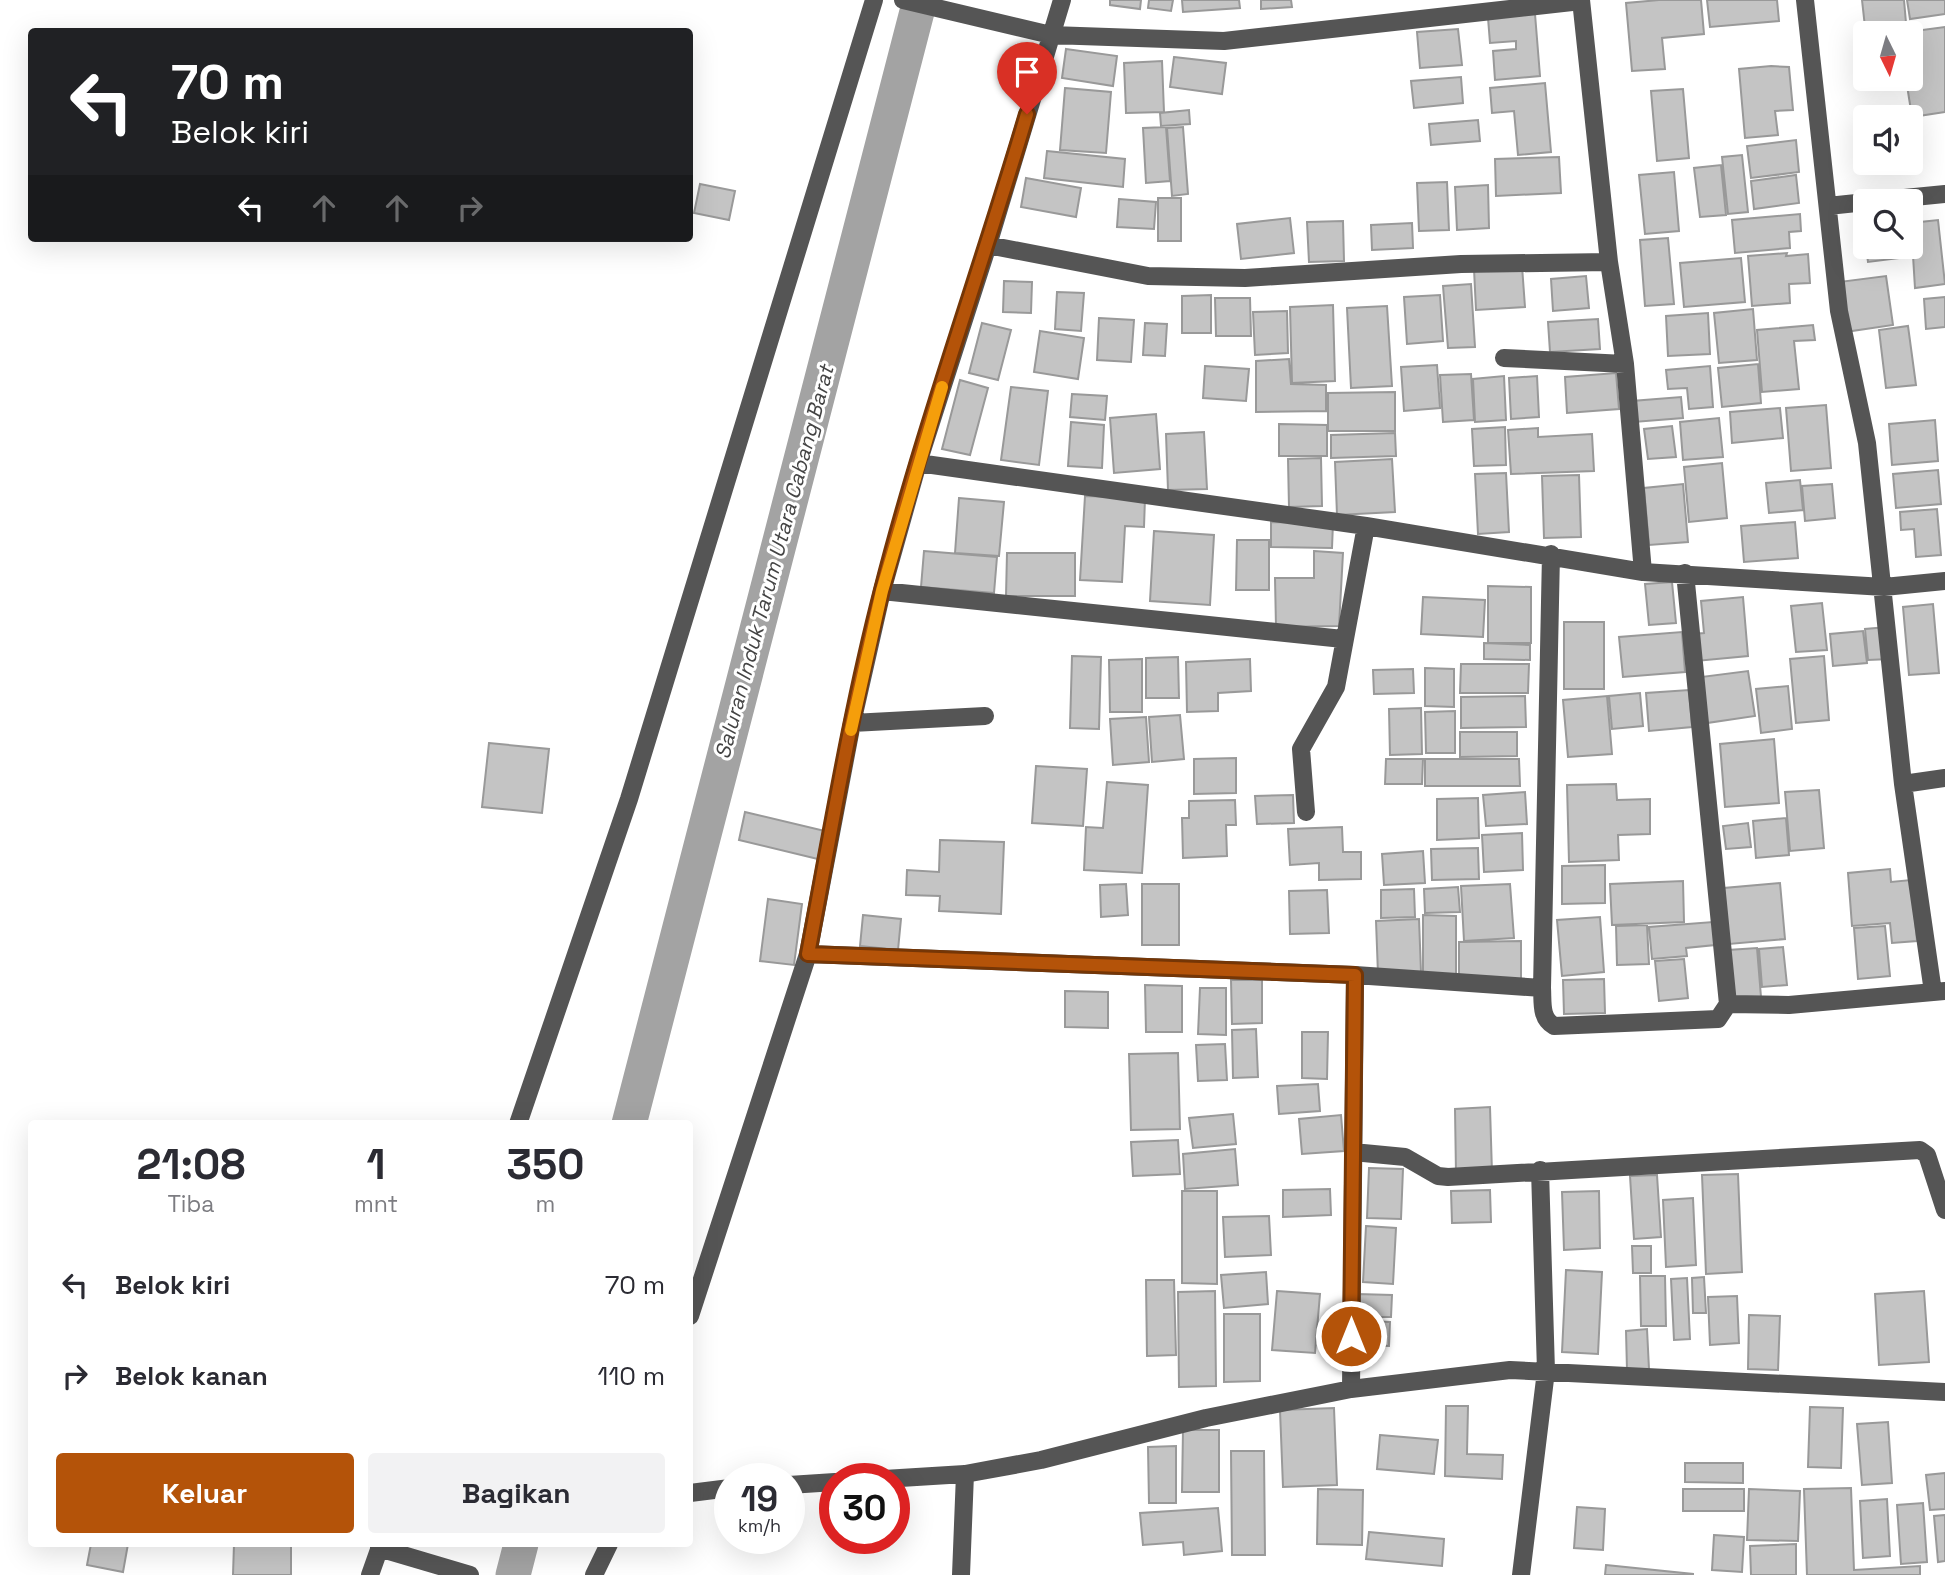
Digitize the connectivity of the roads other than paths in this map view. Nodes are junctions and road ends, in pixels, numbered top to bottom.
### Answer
1 (874, 0) edge
2 (1062, 0) edge
3 (1805, 0) edge
4 (906, 1) edge
5 (1581, 1) edge
6 (1051, 35) junction
7 (1945, 194) edge
8 (1923, 196) edge
9 (1853, 203) edge
10 (1828, 206) junction
11 (988, 245) junction
12 (1609, 262) junction
13 (1504, 358) dead end
14 (1625, 363) junction
15 (918, 463) junction
16 (1366, 526) junction
17 (1551, 554) junction
18 (1643, 572) junction
19 (1685, 573) junction
20 (1945, 581) edge
21 (1884, 587) junction
22 (882, 591) junction
23 (1343, 639) junction
24 (985, 716) dead end
25 (852, 723) junction
26 (1945, 778) edge
27 (1903, 784) junction
28 (1306, 811) dead end
29 (808, 954) junction
30 (1355, 975) junction
31 (1542, 988) junction
32 (1939, 992) edge
33 (1728, 1004) junction
34 (519, 1120) edge
35 (1353, 1152) junction
36 (1539, 1170) junction
37 (1945, 1210) edge
38 (693, 1307) edge
39 (1546, 1371) junction
40 (1351, 1389) junction
41 (1945, 1392) edge
42 (965, 1474) junction
43 (910, 1477) edge
44 (714, 1490) edge
45 (693, 1493) edge
46 (608, 1547) edge
47 (385, 1548) edge
48 (370, 1575) edge
49 (470, 1575) edge
50 (594, 1575) edge
51 (961, 1575) edge
52 (1521, 1575) edge

1 - 34 street
2 - 6 street
3 - 10 street
4 - 6 street
5 - 6 street
5 - 12 street
6 - 11 street
7 - 8 street
9 - 10 street
10 - 21 street
11 - 12 street
11 - 15 street
12 - 14 street
13 - 14 street
14 - 18 street
15 - 16 street
15 - 22 street
16 - 17 street
16 - 23 street
17 - 18 street
17 - 31 street
18 - 19 street
19 - 21 street
19 - 33 street
20 - 21 street
21 - 27 street
22 - 23 street
22 - 25 street
23 - 28 street
24 - 25 street
25 - 29 street
26 - 27 street
27 - 32 street
29 - 30 street
29 - 38 street
30 - 31 street
30 - 35 street
31 - 33 street
32 - 33 street
35 - 36 street
35 - 40 street
36 - 37 street
36 - 39 street
39 - 40 street
39 - 41 street
39 - 52 street
40 - 42 street
42 - 43 street
42 - 51 street
44 - 45 street
46 - 50 street
47 - 48 street
47 - 49 street

